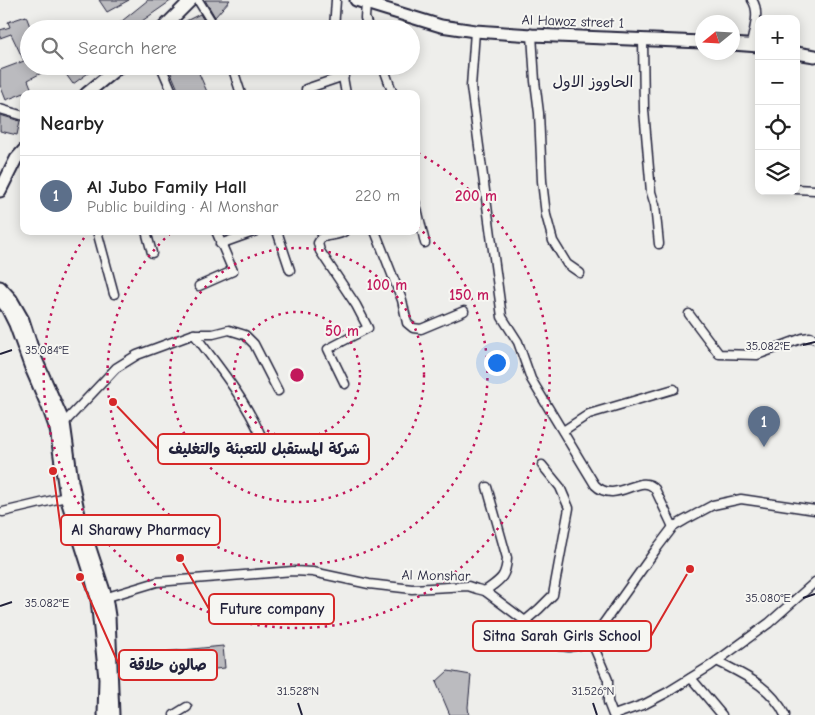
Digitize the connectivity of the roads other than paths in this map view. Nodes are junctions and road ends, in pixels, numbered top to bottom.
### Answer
1 (191, 0) edge
2 (198, 0) edge
3 (336, 0) edge
4 (753, 0) edge
5 (361, 2) edge
6 (757, 15) edge
7 (171, 20) edge
8 (210, 20) edge
9 (335, 20) edge
10 (366, 20) edge
11 (475, 31) junction
12 (532, 35) junction
13 (643, 38) junction
14 (695, 42) edge
15 (740, 44) edge
16 (755, 45) edge
17 (800, 54) edge
18 (815, 56) edge
19 (109, 75) edge
20 (165, 75) edge
21 (235, 75) edge
22 (386, 75) edge
23 (344, 76) joint
24 (91, 90) edge
25 (171, 90) edge
26 (240, 90) edge
27 (306, 90) edge
28 (346, 90) edge
29 (392, 90) edge
30 (0, 109) edge
31 (20, 115) edge
32 (20, 154) edge
33 (800, 188) edge
34 (815, 190) edge
35 (0, 191) edge
36 (420, 221) edge
37 (98, 235) edge
38 (147, 235) edge
39 (217, 235) edge
40 (245, 235) edge
41 (278, 235) edge
42 (330, 235) edge
43 (377, 235) edge
44 (425, 243) dead end
45 (220, 244) junction
46 (659, 244) dead end
47 (152, 253) dead end
48 (290, 270) dead end
49 (580, 273) dead end
50 (199, 286) dead end
51 (0, 287) edge
52 (114, 294) dead end
53 (0, 300) edge
54 (464, 311) dead end
55 (689, 314) dead end
56 (194, 334) junction
57 (815, 339) edge
58 (345, 384) dead end
59 (674, 388) dead end
60 (278, 391) dead end
61 (64, 423) junction
62 (563, 431) junction
63 (262, 438) dead end
64 (542, 466) dead end
65 (487, 487) dead end
66 (66, 497) junction
67 (815, 510) edge
68 (3, 512) dead end
69 (674, 527) junction
70 (815, 582) edge
71 (485, 591) junction
72 (102, 598) junction
73 (525, 620) junction
74 (590, 638) junction
75 (717, 661) junction
76 (691, 678) junction
77 (187, 707) dead end
78 (104, 715) edge
79 (113, 715) edge
80 (174, 715) edge
81 (613, 715) edge
82 (722, 715) edge
83 (785, 715) edge

1 - 7 street
2 - 8 street
3 - 9 street
4 - 6 street
5 - 10 street
5 - 11 street, Al Hawoz street 1
11 - 12 street, Al Hawoz street 1
11 - 62 street
12 - 13 street, Al Hawoz street 1
12 - 49 street
13 - 14 street, Al Hawoz street 1
13 - 46 street
15 - 16 street
17 - 18 street
19 - 24 street
20 - 25 street
21 - 26 street
22 - 29 street
23 - 27 street
23 - 28 street
30 - 31 street
32 - 35 street
33 - 34 street
36 - 44 street
37 - 52 street
38 - 47 street
39 - 45 street
40 - 45 street
41 - 48 street
42 - 58 street
43 - 54 street
45 - 50 street
51 - 61 street
53 - 66 street
55 - 57 street
56 - 60 street
56 - 61 street
56 - 63 street
59 - 62 street
61 - 72 street
62 - 69 street
64 - 73 street
65 - 71 street
66 - 68 street
66 - 72 street
67 - 69 street
69 - 74 street
70 - 75 street
71 - 72 street, Al Monshar
71 - 73 street, Al Monshar
72 - 78 street
72 - 79 street
73 - 74 street, Al Monshar
74 - 81 street
75 - 76 street
75 - 83 street
76 - 81 street
76 - 82 street
77 - 80 street

